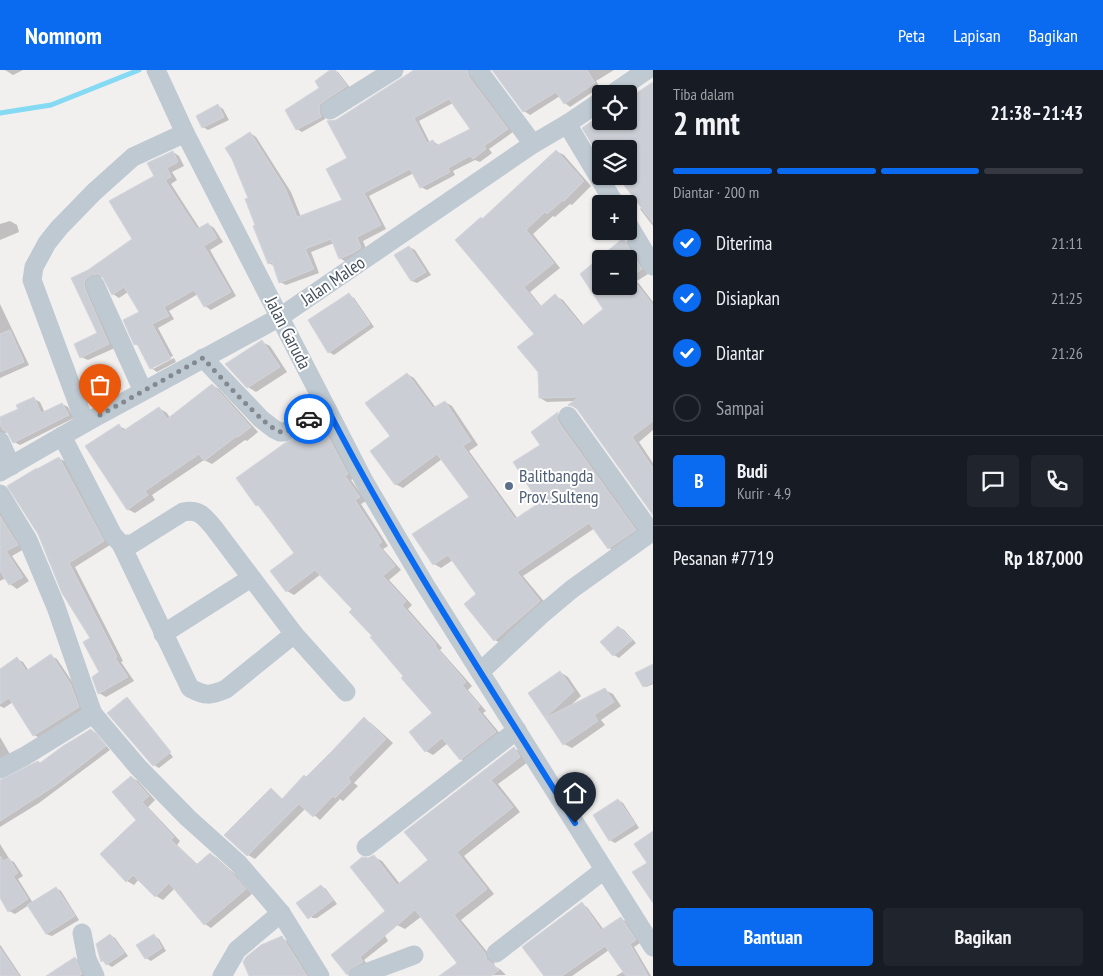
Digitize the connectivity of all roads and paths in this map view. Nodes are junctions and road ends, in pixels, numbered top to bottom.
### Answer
1 (156, 70) edge
2 (394, 70) edge
3 (478, 70) edge
4 (647, 70) edge
5 (625, 85) edge
6 (592, 107) edge
7 (330, 110) dead end
8 (567, 124) junction
9 (185, 133) junction
10 (533, 144) junction
11 (610, 195) edge
12 (637, 237) edge
13 (651, 257) edge
14 (95, 285) dead end
15 (280, 317) junction
16 (203, 358) junction
17 (143, 391) junction
18 (327, 408) junction
19 (568, 416) dead end
20 (85, 423) junction
21 (62, 436) junction
22 (0, 441) edge
23 (6, 469) edge
24 (0, 494) edge
25 (652, 532) edge
26 (121, 544) junction
27 (251, 578) junction
28 (163, 634) junction
29 (294, 634) junction
30 (480, 672) junction
31 (346, 692) dead end
32 (94, 714) junction
33 (517, 730) junction
34 (0, 769) edge
35 (366, 847) dead end
36 (604, 870) junction
37 (281, 913) junction
38 (646, 919) edge
39 (82, 933) dead end
40 (653, 947) edge
41 (496, 953) dead end
42 (414, 955) dead end
43 (95, 976) edge
44 (222, 976) edge
45 (320, 976) edge
46 (358, 976) edge

1 - 9 street, Jalan Garuda
2 - 7 street
3 - 10 street
4 - 5 street
6 - 8 street, Jalan Maleo
8 - 10 street, Jalan Maleo
8 - 11 street
9 - 15 street, Jalan Garuda
9 - 20 street
10 - 15 street, Jalan Maleo
12 - 13 street
14 - 17 street
15 - 16 street, Jalan Maleo
15 - 18 street, Jalan Garuda
16 - 17 street, Jalan Maleo
16 - 18 street
17 - 20 street, Jalan Maleo
18 - 30 street, Jalan Garuda
19 - 25 street
20 - 21 street, Jalan Maleo
21 - 23 street, Jalan Maleo
21 - 26 street
22 - 23 street
24 - 32 street
25 - 30 street
26 - 27 street
26 - 28 street
27 - 28 street
27 - 29 street
28 - 29 street
29 - 31 street
30 - 33 street, Jalan Garuda
32 - 34 street
32 - 37 street
33 - 35 street
33 - 36 street, Jalan Garuda
36 - 38 street, Jalan Garuda
36 - 41 street
37 - 44 street
37 - 45 street
38 - 40 street, Jalan Garuda
39 - 43 street
42 - 46 street

